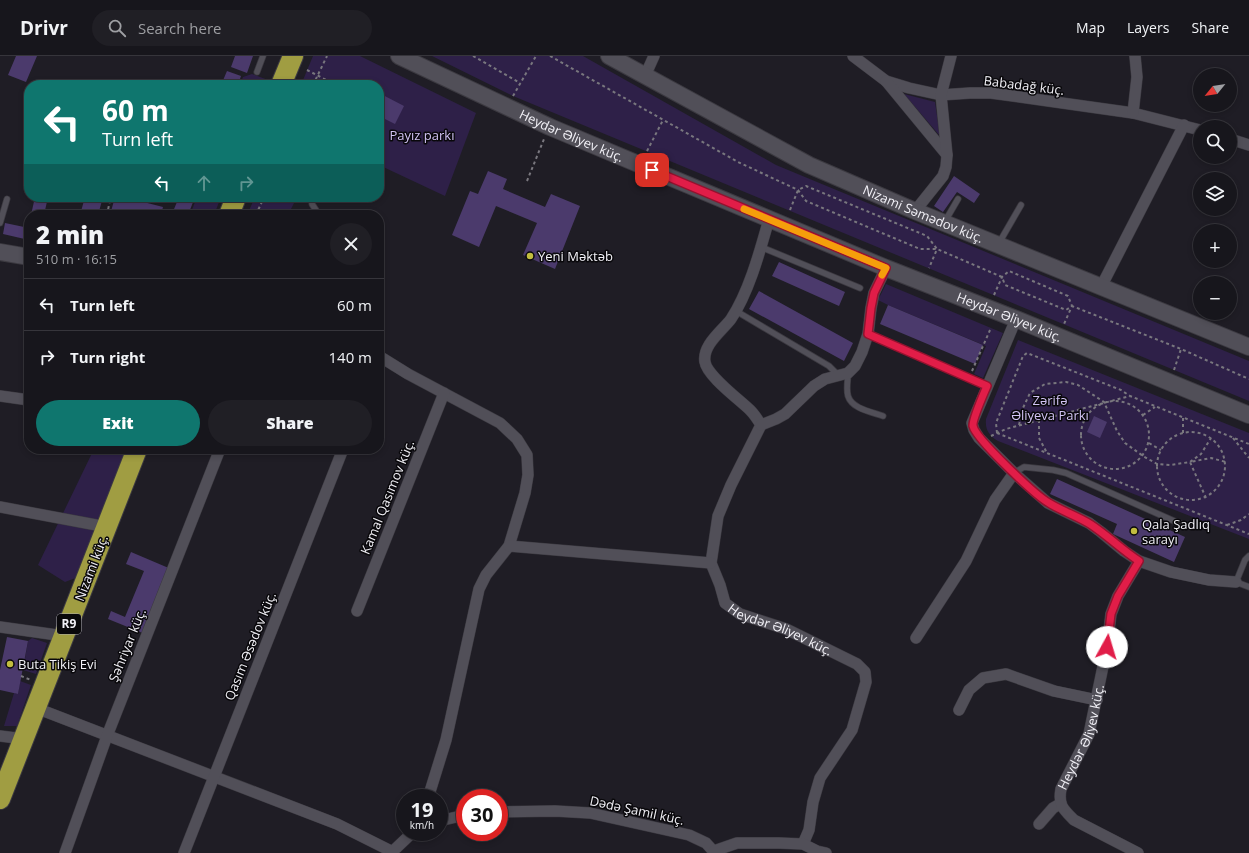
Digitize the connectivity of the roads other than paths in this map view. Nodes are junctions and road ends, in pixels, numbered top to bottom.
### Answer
1 (263, 56) edge
2 (293, 56) edge
3 (399, 56) edge
4 (609, 56) edge
5 (654, 56) edge
6 (853, 56) edge
7 (951, 56) edge
8 (1135, 56) edge
9 (257, 72) dead end
10 (645, 76) junction
11 (283, 80) edge
12 (886, 81) junction
13 (941, 95) junction
14 (1133, 113) junction
15 (1184, 125) junction
16 (1193, 128) edge
17 (1237, 141) edge
18 (1249, 145) edge
19 (947, 155) junction
20 (7, 199) dead end
21 (958, 199) dead end
22 (1021, 205) dead end
23 (915, 211) junction
24 (769, 219) junction
25 (0, 223) edge
26 (944, 223) junction
27 (998, 245) junction
28 (761, 247) junction
29 (0, 252) edge
30 (24, 256) edge
31 (886, 268) junction
32 (1101, 287) junction
33 (860, 288) dead end
34 (736, 311) junction
35 (1016, 319) junction
36 (868, 334) junction
37 (1249, 347) edge
38 (384, 360) edge
39 (843, 374) junction
40 (987, 386) junction
41 (444, 393) junction
42 (0, 396) edge
43 (24, 399) edge
44 (1249, 415) edge
45 (883, 416) dead end
46 (762, 425) junction
47 (135, 454) edge
48 (218, 454) edge
49 (341, 454) edge
50 (1014, 473) junction
51 (0, 507) edge
52 (1183, 525) dead end
53 (107, 527) junction
54 (509, 546) junction
55 (1249, 556) edge
56 (1139, 561) junction
57 (711, 563) junction
58 (1236, 582) junction
59 (1249, 587) edge
60 (357, 611) dead end
61 (0, 627) edge
62 (64, 636) junction
63 (916, 638) dead end
64 (1097, 700) junction
65 (36, 708) junction
66 (959, 710) dead end
67 (0, 736) edge
68 (106, 736) junction
69 (24, 739) junction
70 (212, 777) junction
71 (431, 789) edge
72 (0, 798) edge
73 (1060, 804) junction
74 (508, 812) edge
75 (1039, 824) dead end
76 (404, 841) edge
77 (803, 844) junction
78 (392, 852) edge
79 (715, 852) edge
80 (65, 853) edge
81 (184, 853) edge
82 (826, 853) edge
83 (1138, 853) edge

1 - 9 lane
2 - 11 highway
3 - 24 main road, Heydər Əliyev küç.
4 - 10 main road, Nizami Səmədov küç.
5 - 10 street
6 - 12 street, Babadağ küç.
7 - 13 street
8 - 14 street
10 - 23 main road, Nizami Səmədov küç.
12 - 13 street, Babadağ küç.
12 - 19 street
13 - 14 street, Babadağ küç.
13 - 19 street
14 - 15 street, Babadağ küç.
15 - 16 street, Babadağ küç.
15 - 32 street
17 - 18 street
19 - 23 street
20 - 25 lane
21 - 26 lane
22 - 27 lane
23 - 26 main road, Nizami Səmədov küç.
24 - 28 street
24 - 31 main road, Heydər Əliyev küç.
26 - 27 main road, Nizami Səmədov küç.
27 - 32 main road, Nizami Səmədov küç.
28 - 33 lane
28 - 34 street
29 - 30 main road
31 - 35 main road, Heydər Əliyev küç.
31 - 36 street
32 - 37 main road, Nizami Səmədov küç.
34 - 39 lane
34 - 46 street
35 - 40 street
35 - 44 main road, Heydər Əliyev küç.
36 - 39 street
36 - 40 lane
38 - 41 street
39 - 45 lane
39 - 46 street
40 - 50 street
41 - 54 street
41 - 60 street, Kamal Qasımov küç.
42 - 43 street
46 - 57 street
47 - 53 highway, Nizami küç. / R9
48 - 68 street, Şəhriyar küç.
49 - 70 street, Qasım Əsədov küç.
50 - 52 lane
50 - 56 street
50 - 63 street
51 - 53 street
53 - 62 highway, Nizami küç. / R9
54 - 57 street
54 - 71 street
55 - 58 lane
56 - 58 street
56 - 64 street, Heydər Əliyev küç.
57 - 77 street, Heydər Əliyev küç.
58 - 59 lane
61 - 62 street
62 - 65 highway, Nizami küç. / R9
64 - 66 street
64 - 73 street, Heydər Əliyev küç.
65 - 68 street
65 - 69 highway, Nizami küç. / R9
67 - 69 street
68 - 70 street
68 - 80 street, Şəhriyar küç.
69 - 72 highway, Nizami küç. / R9
70 - 78 street
70 - 81 street, Qasım Əsədov küç.
73 - 75 street
73 - 83 street, Heydər Əliyev küç.
74 - 79 street, Dədə Şamil küç.
76 - 78 street
77 - 79 street
77 - 82 street

